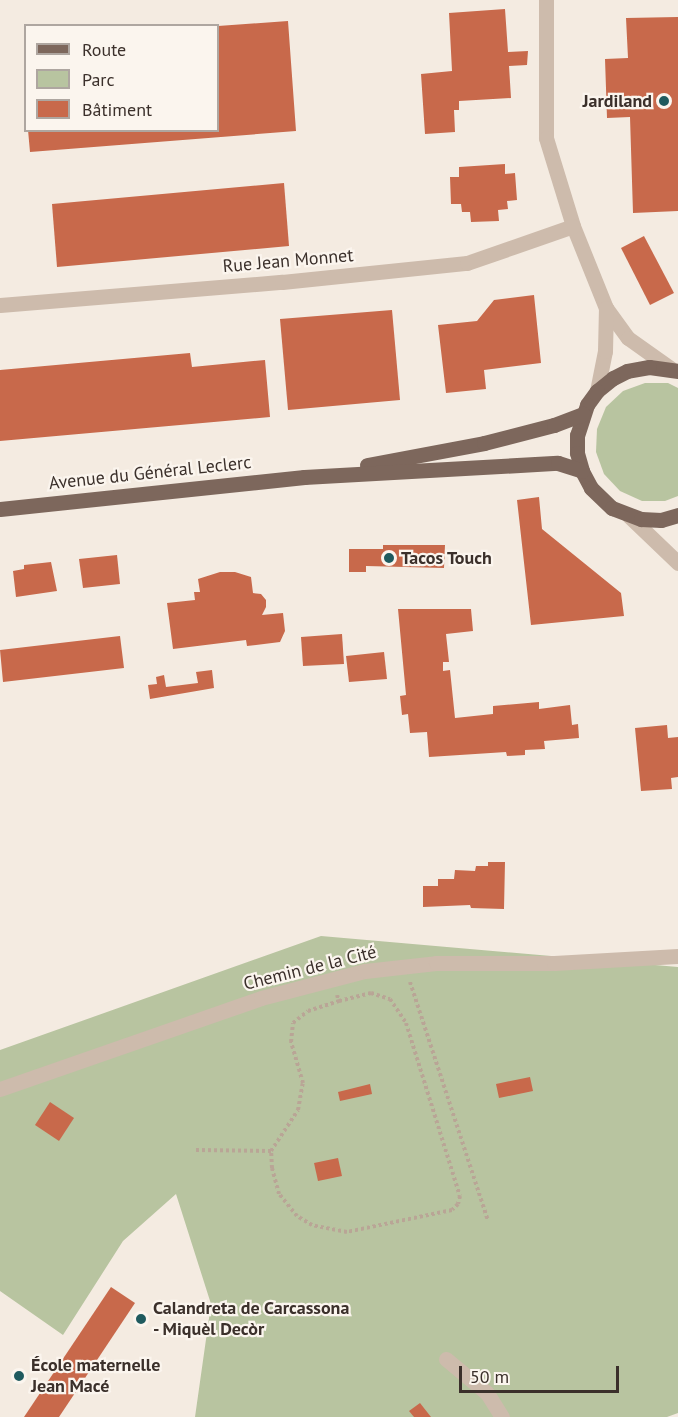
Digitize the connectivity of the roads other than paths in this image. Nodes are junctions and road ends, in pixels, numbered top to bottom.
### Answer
1 (546, 0) edge
2 (573, 226) junction
3 (0, 305) edge
4 (606, 308) junction
5 (674, 369) edge
6 (597, 391) junction
7 (583, 414) junction
8 (582, 471) junction
9 (304, 477) junction
10 (0, 509) edge
11 (678, 515) edge
12 (629, 516) junction
13 (678, 562) edge
14 (678, 956) edge
15 (0, 1089) edge
16 (446, 1359) dead end
17 (502, 1417) edge

1 - 2 street
2 - 3 street, Rue Jean Monnet
2 - 4 street
4 - 5 street
4 - 6 street
5 - 6 main road
6 - 7 main road
7 - 8 main road
7 - 9 main road, Avenue du Général Leclerc
8 - 9 main road, Avenue du Général Leclerc
8 - 12 main road
9 - 10 main road, Avenue du Général Leclerc
11 - 12 main road
12 - 13 street
14 - 15 street, Chemin de la Cité
16 - 17 street

